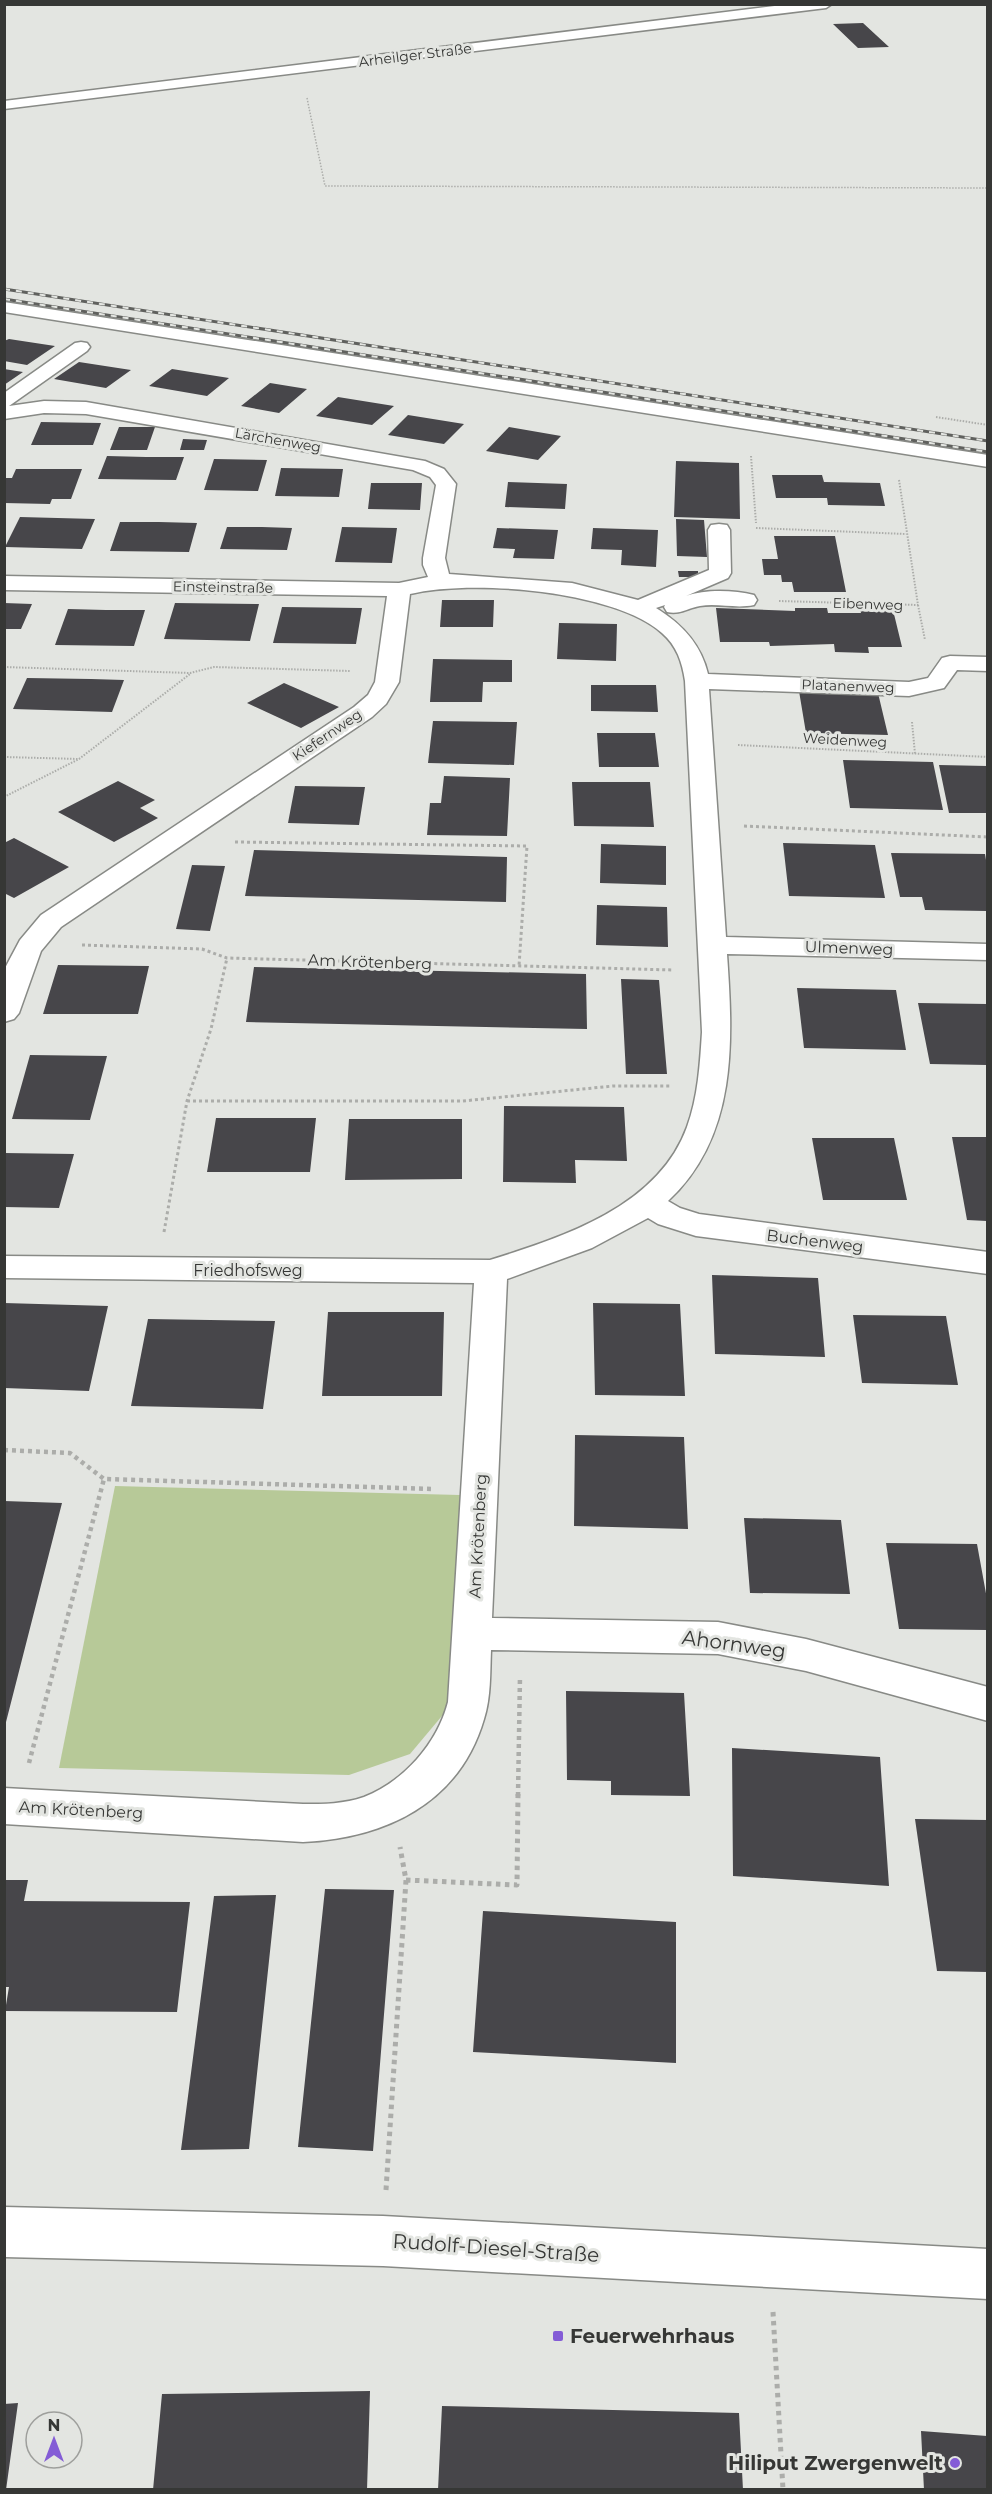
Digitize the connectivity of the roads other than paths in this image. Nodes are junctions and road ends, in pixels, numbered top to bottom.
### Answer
1 (826, 4) edge
2 (4, 105) edge
3 (4, 308) edge
4 (81, 346) dead end
5 (4, 402) edge
6 (5, 413) edge
7 (987, 461) edge
8 (719, 530) dead end
9 (441, 581) junction
10 (4, 583) edge
11 (399, 590) junction
12 (746, 600) road end
13 (645, 613) junction
14 (987, 664) edge
15 (697, 681) junction
16 (987, 952) edge
17 (712, 958) junction
18 (4, 1013) edge
19 (648, 1203) junction
20 (987, 1263) edge
21 (4, 1267) edge
22 (491, 1272) junction
23 (474, 1634) junction
24 (987, 1704) edge
25 (11, 1806) edge
26 (4, 2232) edge
27 (987, 2274) edge

1 - 2 street, Arheilger Straße
3 - 7 street
4 - 5 street
6 - 9 street, Lärchenweg
8 - 13 street
9 - 11 street, Einsteinstraße
9 - 13 street
10 - 11 street, Einsteinstraße
11 - 18 street, Kiefernweg
12 - 13 street
13 - 15 street
14 - 15 street, Platanenweg
15 - 17 street
16 - 17 street, Ulmenweg
17 - 19 street
19 - 20 street, Buchenweg
19 - 22 street
21 - 22 street, Friedhofsweg
22 - 23 street, Am Krötenberg
23 - 24 street, Ahornweg
23 - 25 street, Am Krötenberg
26 - 27 street, Rudolf-Diesel-Straße

